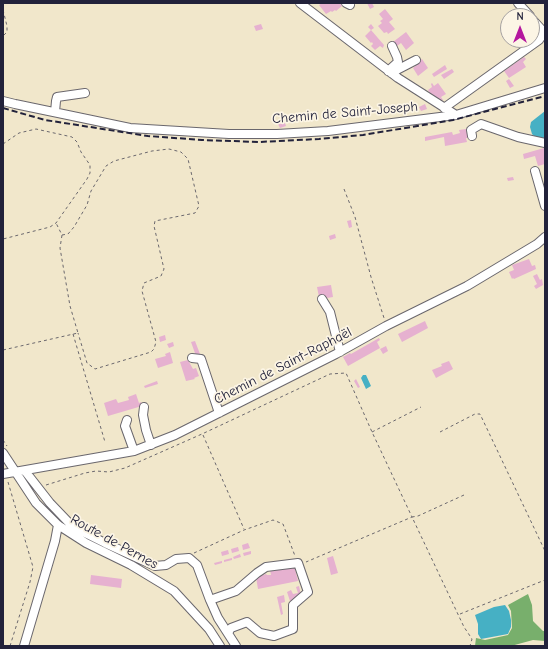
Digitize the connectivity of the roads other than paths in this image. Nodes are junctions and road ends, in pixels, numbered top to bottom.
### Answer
1 (300, 3) edge
2 (540, 28) edge
3 (540, 38) edge
4 (392, 46) dead end
5 (528, 48) edge
6 (416, 60) dead end
7 (390, 72) junction
8 (545, 88) edge
9 (85, 93) dead end
10 (3, 101) edge
11 (444, 108) junction
12 (55, 112) junction
13 (456, 115) junction
14 (472, 136) dead end
15 (545, 143) edge
16 (535, 171) dead end
17 (545, 206) edge
18 (545, 237) edge
19 (322, 299) dead end
20 (340, 352) junction
21 (192, 358) dead end
22 (144, 407) dead end
23 (219, 413) junction
24 (127, 420) dead end
25 (151, 445) junction
26 (134, 451) junction
27 (3, 453) edge
28 (25, 471) junction
29 (15, 473) junction
30 (4, 474) edge
31 (58, 525) junction
32 (210, 600) junction
33 (228, 633) junction
34 (24, 646) edge
35 (220, 646) edge
36 (236, 646) edge

1 - 7 street
2 - 3 street
4 - 7 street
5 - 11 street
6 - 7 street
7 - 11 street
8 - 13 street, Chemin de Saint-Joseph
9 - 12 street
10 - 12 street, Chemin de Saint-Joseph
11 - 13 street
12 - 13 street, Chemin de Saint-Joseph
14 - 15 street
16 - 17 street
18 - 20 street, Chemin de Saint-Raphaël
19 - 20 street
20 - 23 street, Chemin de Saint-Raphaël
21 - 23 street
22 - 25 street
23 - 25 street, Chemin de Saint-Raphaël
24 - 26 street
25 - 26 street, Chemin de Saint-Raphaël
26 - 28 street, Chemin de Saint-Raphaël
27 - 29 street, Route de Pernes
28 - 29 street, Chemin de Saint-Raphaël
28 - 32 street
29 - 30 street, Chemin de Saint-Raphaël
29 - 31 street, Route de Pernes
31 - 34 street
31 - 35 street, Route de Pernes
32 - 33 street
32 - 33 street
33 - 36 street

